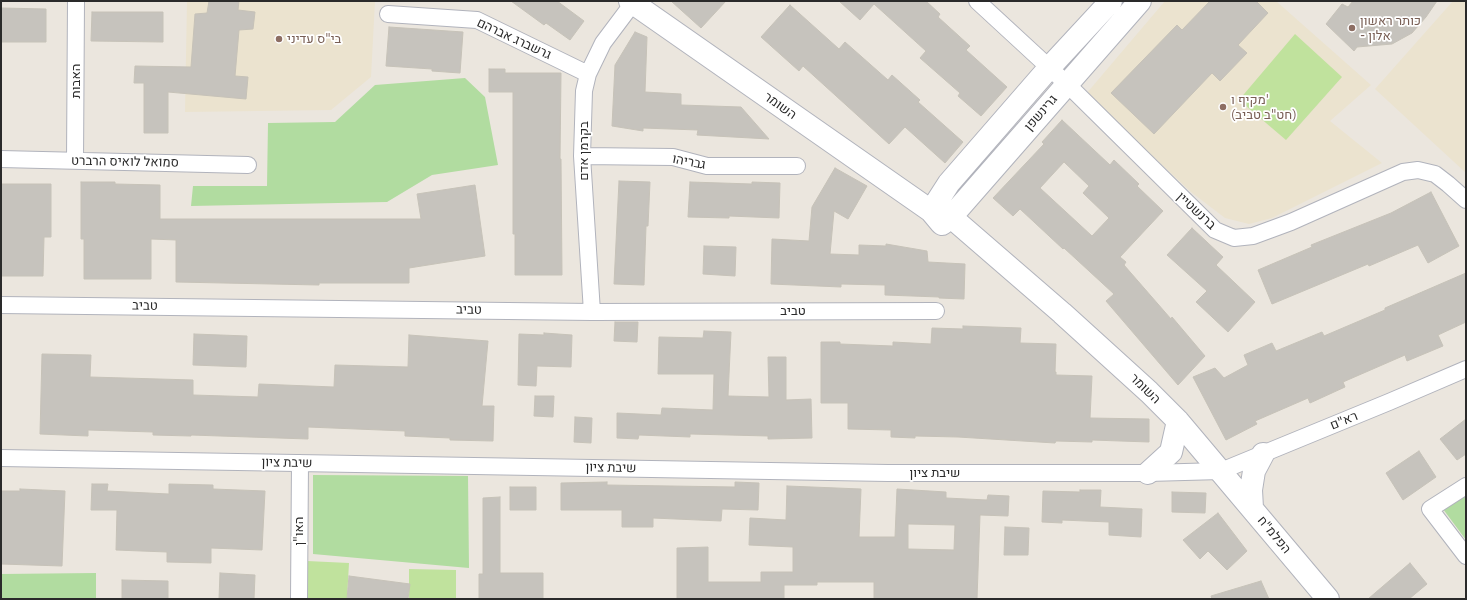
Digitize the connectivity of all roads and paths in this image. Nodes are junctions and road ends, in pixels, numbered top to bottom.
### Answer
1 (76, 1) edge
2 (977, 1) edge
3 (1111, 1) edge
4 (1140, 1) edge
5 (631, 2) edge
6 (388, 14) dead end
7 (1048, 68) junction
8 (588, 74) junction
9 (1066, 84) junction
10 (582, 156) junction
11 (1, 160) edge
12 (75, 161) junction
13 (248, 165) dead end
14 (797, 166) dead end
15 (1466, 200) edge
16 (941, 217) junction
17 (1, 305) edge
18 (936, 311) dead end
19 (592, 312) junction
20 (1466, 369) edge
21 (1178, 421) junction
22 (1262, 454) junction
23 (1, 458) edge
24 (300, 463) junction
25 (1221, 471) junction
26 (1148, 473) junction
27 (1462, 488) edge
28 (1252, 508) junction
29 (1466, 556) edge
30 (299, 599) edge
31 (1328, 599) edge

1 - 12 street, האבות
2 - 7 street, ברנשטיין
3 - 7 street, גרינשפן
4 - 9 street, גרינשפן
5 - 8 street, בקרמן אדם
5 - 16 street, השומר
6 - 8 street, גרשברג אברהם
7 - 9 street, ברנשטיין
7 - 16 street, גרינשפן
8 - 10 street, בקרמן אדם
9 - 15 street, ברנשטיין
9 - 16 street, גרינשפן
10 - 14 street, גבריהו
10 - 19 street, בקרמן אדם
11 - 12 street, סמואל לואיס הרברט
12 - 13 street, סמואל לואיס הרברט
16 - 21 street, השומר
17 - 19 street, טביב
18 - 19 street, טביב
20 - 22 street, רא"ם
21 - 25 street, השומר
21 - 26 street
22 - 25 street, רא"ם
22 - 28 street
23 - 24 street, שיבת ציון
24 - 26 street, שיבת ציון
24 - 30 street, האו"ן
25 - 26 street, שיבת ציון
25 - 28 street, הפלמ"ח
27 - 29 street
28 - 31 street, הפלמ"ח

